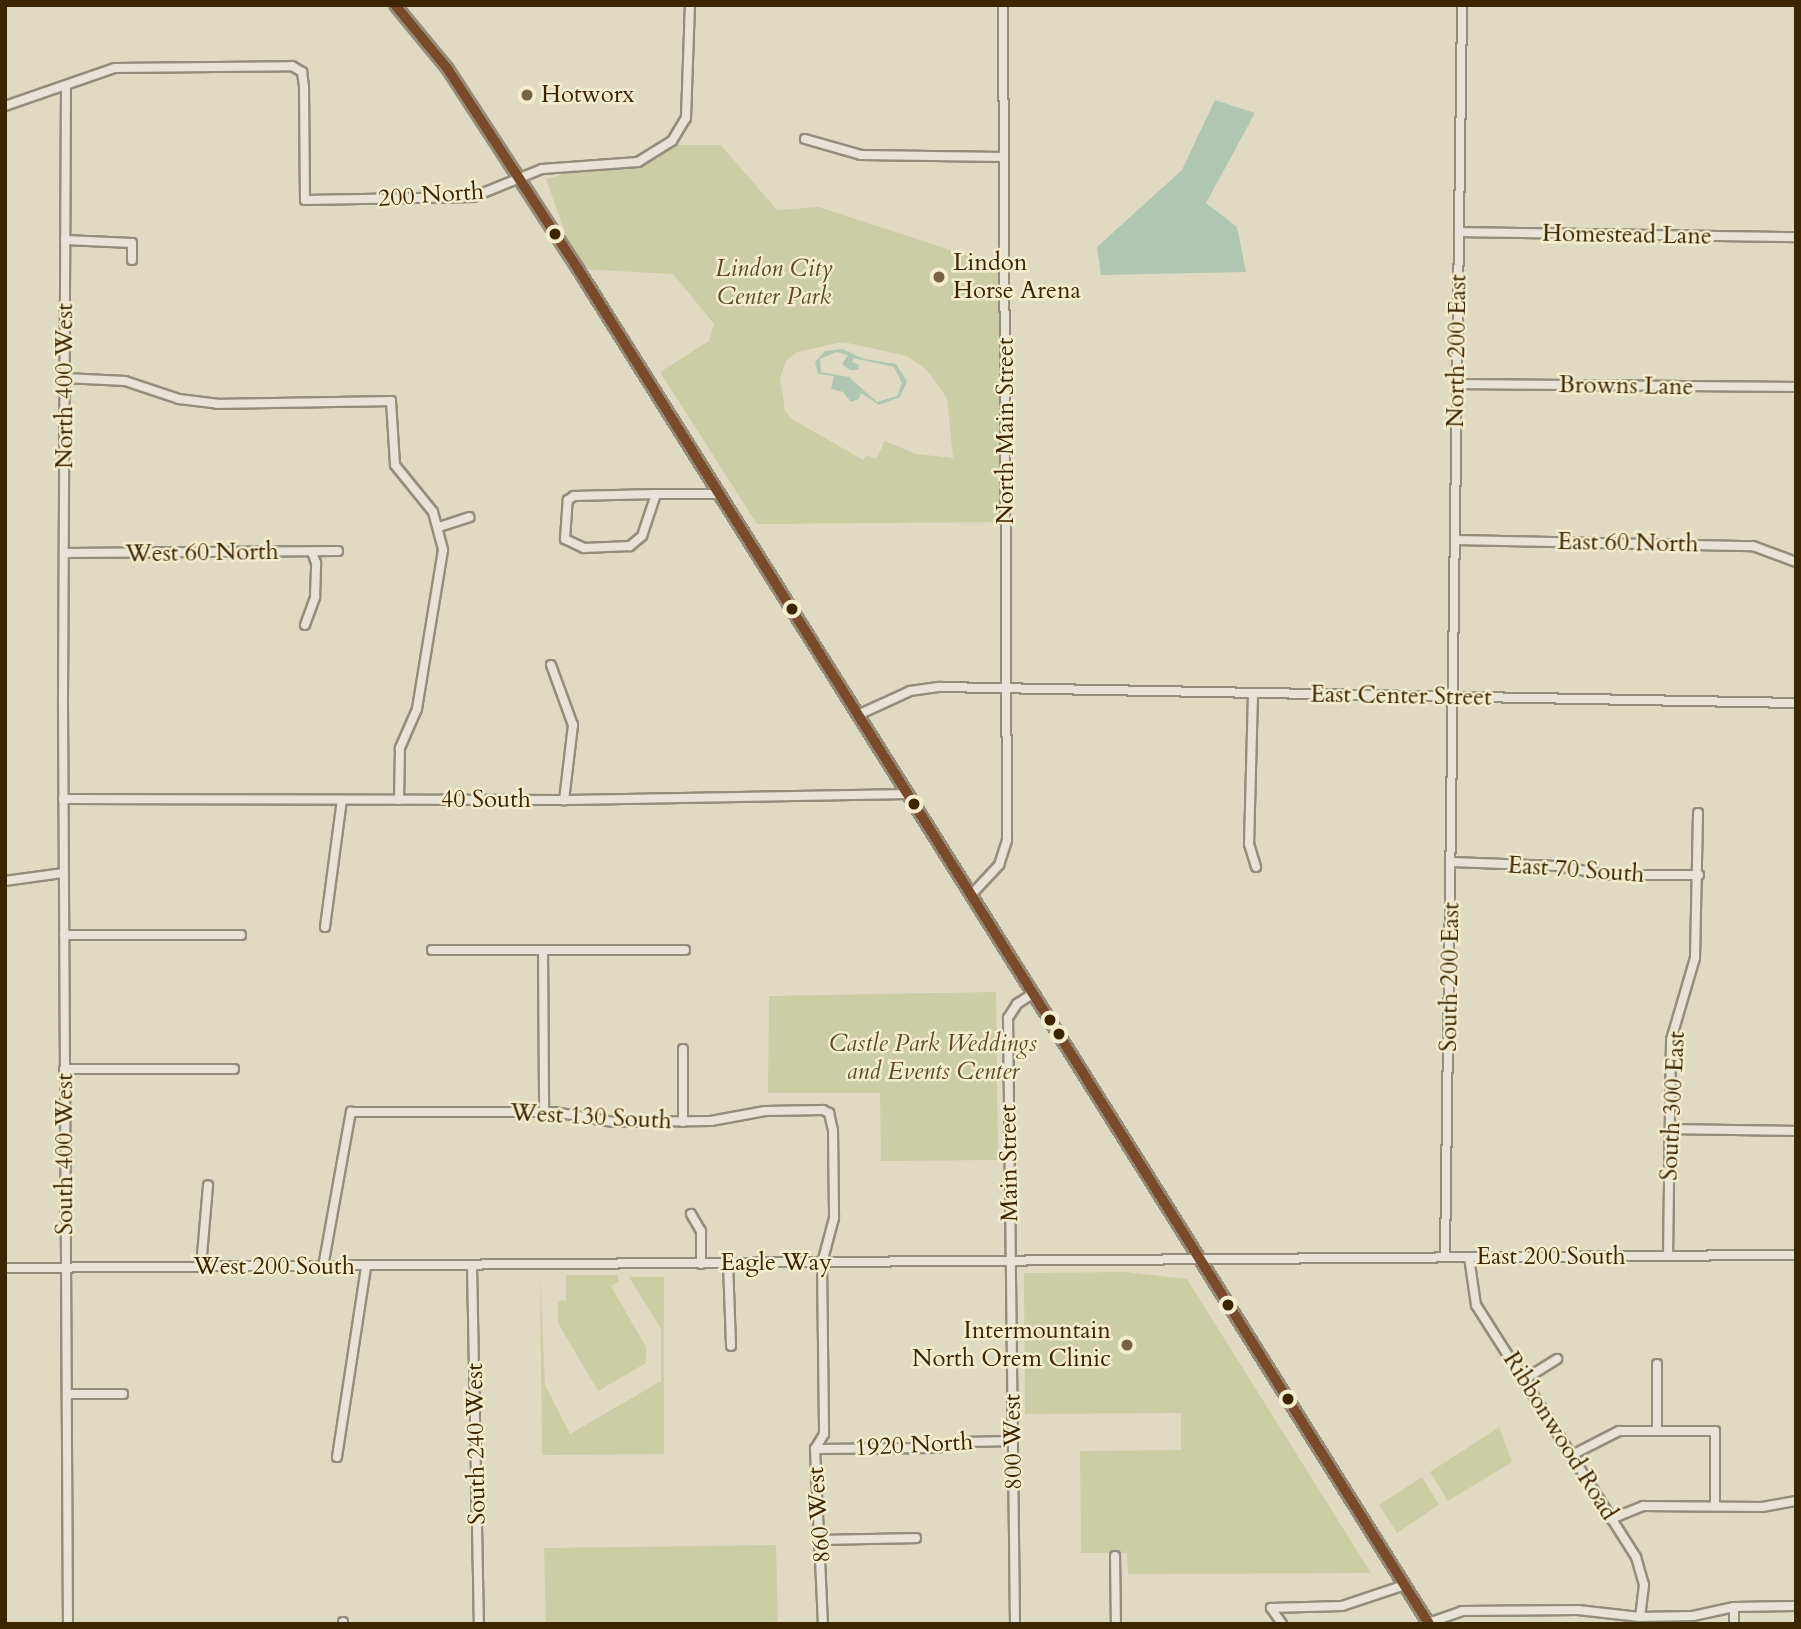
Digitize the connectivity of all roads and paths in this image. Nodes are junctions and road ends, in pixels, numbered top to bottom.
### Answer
1 (395, 5) edge
2 (690, 5) edge
3 (1003, 5) edge
4 (1462, 5) edge
5 (66, 87) junction
6 (5, 106) edge
7 (805, 139) dead end
8 (1004, 157) junction
9 (518, 179) junction
10 (1459, 232) junction
11 (1796, 237) edge
12 (65, 240) junction
13 (132, 260) dead end
14 (65, 378) junction
15 (1457, 384) junction
16 (1796, 387) edge
17 (656, 494) junction
18 (720, 494) junction
19 (469, 517) dead end
20 (439, 527) junction
21 (1456, 540) junction
22 (338, 551) dead end
23 (312, 552) junction
24 (65, 553) junction
25 (1796, 562) edge
26 (306, 625) dead end
27 (551, 665) dead end
28 (63, 685) joint
29 (1007, 689) junction
30 (1253, 692) junction
31 (1452, 697) junction
32 (1796, 703) edge
33 (860, 714) junction
34 (909, 794) junction
35 (63, 799) junction
36 (342, 800) junction
37 (399, 800) junction
38 (564, 800) junction
39 (1698, 813) dead end
40 (1452, 863) junction
41 (1256, 867) dead end
42 (63, 873) junction
43 (1699, 876) junction
44 (5, 881) edge
45 (972, 894) junction
46 (325, 927) dead end
47 (64, 935) junction
48 (241, 935) dead end
49 (432, 950) dead end
50 (543, 950) junction
51 (685, 950) dead end
52 (1034, 993) junction
53 (683, 1049) dead end
54 (64, 1069) junction
55 (234, 1069) dead end
56 (544, 1112) junction
57 (829, 1113) joint
58 (683, 1122) junction
59 (1670, 1129) junction
60 (1796, 1131) edge
61 (208, 1185) dead end
62 (691, 1214) dead end
63 (1796, 1255) edge
64 (1668, 1256) junction
65 (1445, 1257) junction
66 (1469, 1257) junction
67 (1201, 1260) junction
68 (1011, 1261) junction
69 (822, 1263) junction
70 (701, 1264) junction
71 (728, 1264) junction
72 (472, 1265) junction
73 (542, 1265) joint
74 (201, 1267) junction
75 (323, 1267) junction
76 (366, 1267) junction
77 (5, 1268) edge
78 (66, 1268) junction
79 (731, 1346) dead end
80 (1557, 1359) dead end
81 (1657, 1364) dead end
82 (1525, 1379) junction
83 (66, 1394) junction
84 (123, 1394) dead end
85 (1657, 1430) junction
86 (1013, 1441) junction
87 (815, 1449) junction
88 (1572, 1455) junction
89 (337, 1457) dead end
90 (1796, 1501) edge
91 (1715, 1506) junction
92 (1611, 1518) junction
93 (916, 1538) dead end
94 (822, 1540) junction
95 (1115, 1556) dead end
96 (1405, 1585) junction
97 (1796, 1606) edge
98 (1734, 1607) junction
99 (1640, 1617) junction
100 (68, 1624) edge
101 (480, 1624) edge
102 (823, 1624) edge
103 (1015, 1624) edge
104 (1116, 1624) edge
105 (1282, 1624) edge
106 (1429, 1624) edge
107 (1734, 1624) edge

1 - 9 main road
2 - 9 street, 200 North
3 - 8 street, North Main Street
4 - 10 street, North 200 East
5 - 6 street
5 - 9 street, 200 North
5 - 12 street, North 400 West
7 - 8 street
8 - 29 street, North Main Street
9 - 18 main road
10 - 11 street, Homestead Lane
10 - 15 street, North 200 East
12 - 13 street
12 - 14 street, North 400 West
14 - 20 street
14 - 24 street, North 400 West
15 - 16 street, Browns Lane
15 - 21 street, North 200 East
17 - 17 street
17 - 18 street
18 - 33 main road
19 - 20 street
20 - 37 street
21 - 25 street, East 60 North
21 - 31 street, North 200 East
22 - 23 street, West 60 North
23 - 24 street, West 60 North
23 - 26 street
24 - 28 street, North 400 West
27 - 38 street
28 - 35 street, South 400 West
29 - 30 street, East Center Street
29 - 33 street, East Center Street
29 - 45 street
30 - 31 street, East Center Street
30 - 41 street
31 - 32 street, East Center Street
31 - 40 street, South 200 East
33 - 34 main road
34 - 38 street, 40 South
34 - 45 main road
35 - 36 street, 40 South
35 - 42 street, South 400 West
36 - 37 street, 40 South
36 - 46 street
37 - 38 street, 40 South
39 - 43 street, South 300 East
40 - 43 street, East 70 South
40 - 65 street, South 200 East
42 - 44 street
42 - 47 street, South 400 West
43 - 59 street, South 300 East
45 - 52 main road
47 - 48 street
47 - 54 street, South 400 West
49 - 50 street
50 - 51 street
50 - 56 street
52 - 67 main road
52 - 68 street, Main Street
53 - 58 street
54 - 55 street
54 - 78 street, South 400 West
56 - 58 street, West 130 South
56 - 75 street, West 130 South
57 - 58 street, West 130 South
57 - 69 street, 860 West
59 - 60 street
59 - 64 street, South 300 East
61 - 74 street
62 - 70 street
63 - 64 street, East 200 South
64 - 66 street, East 200 South
65 - 66 street, East 200 South
65 - 67 street, East 200 South
66 - 82 street, Ribbonwood Road
67 - 68 street, East 200 South
67 - 96 main road
68 - 69 street, Eagle Way
68 - 86 street, 800 West
69 - 71 street, Eagle Way
69 - 87 street, 860 West
70 - 71 street, Eagle Way
70 - 73 street, Eagle Way
71 - 79 street
72 - 73 street, West 200 South
72 - 76 street, West 200 South
72 - 101 street, South 240 West
74 - 75 street, West 200 South
74 - 78 street, West 200 South
75 - 76 street, West 200 South
76 - 89 street
77 - 78 street, West 200 South
78 - 83 street, South 400 West
80 - 82 street
81 - 85 street
82 - 88 street, Ribbonwood Road
83 - 84 street
83 - 100 street, South 400 West
85 - 88 street
85 - 91 street
86 - 87 street, 1920 North
86 - 103 street, 800 West
87 - 94 street, 860 West
88 - 92 street, Ribbonwood Road
90 - 91 street
91 - 92 street
92 - 99 street, Ribbonwood Road
93 - 94 street
94 - 102 street, 860 West
95 - 104 street
96 - 105 street
96 - 106 main road
97 - 98 street
98 - 99 street
98 - 107 street
99 - 106 street

